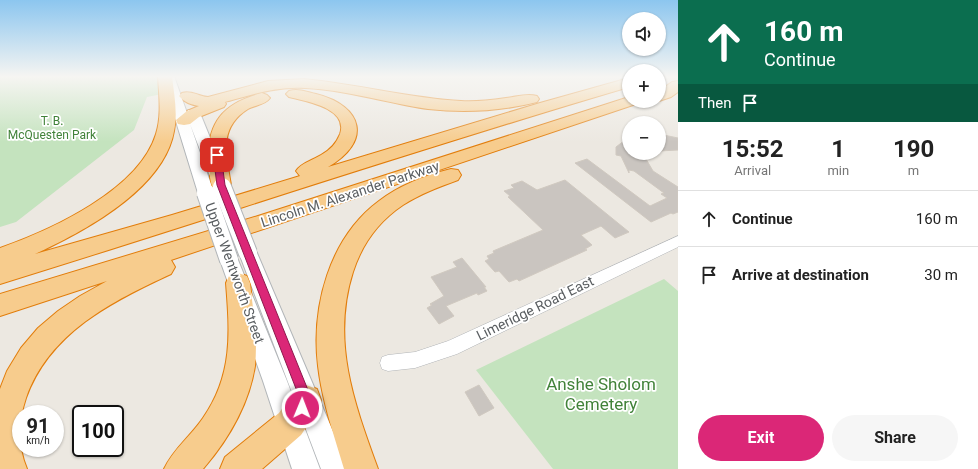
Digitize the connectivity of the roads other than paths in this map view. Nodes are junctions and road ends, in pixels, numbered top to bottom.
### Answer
1 (165, 98) edge
2 (179, 98) edge
3 (187, 98) edge
4 (191, 98) edge
5 (223, 98) edge
6 (237, 98) edge
7 (260, 98) edge
8 (313, 98) edge
9 (396, 98) edge
10 (534, 98) edge
11 (574, 98) edge
12 (622, 104) edge
13 (628, 108) edge
14 (188, 117) junction
15 (216, 188) junction
16 (172, 223) junction
17 (262, 223) junction
18 (678, 241) edge
19 (0, 258) edge
20 (238, 266) junction
21 (0, 274) edge
22 (0, 305) edge
23 (388, 363) dead end
24 (298, 412) junction
25 (10, 469) edge
26 (181, 469) edge
27 (237, 469) edge
28 (306, 469) edge
29 (335, 469) edge
30 (361, 469) edge

1 - 19 highway
2 - 14 main road, Upper Wentworth Street
3 - 14 main road, Upper Wentworth Street
4 - 5 highway
6 - 14 highway
7 - 15 highway
8 - 16 highway
9 - 10 highway
11 - 16 highway, Lincoln M. Alexander Parkway
12 - 17 highway, Lincoln M. Alexander Parkway
13 - 30 highway
14 - 15 main road, Upper Wentworth Street
15 - 20 main road, Upper Wentworth Street, bridge
16 - 21 highway, Lincoln M. Alexander Parkway
17 - 22 highway, Lincoln M. Alexander Parkway
17 - 25 highway
18 - 23 street, Limeridge Road East
20 - 24 main road, Upper Wentworth Street
20 - 24 main road, Upper Wentworth Street
20 - 26 highway
24 - 27 highway
24 - 28 main road, Upper Wentworth Street
24 - 29 main road, Upper Wentworth Street

